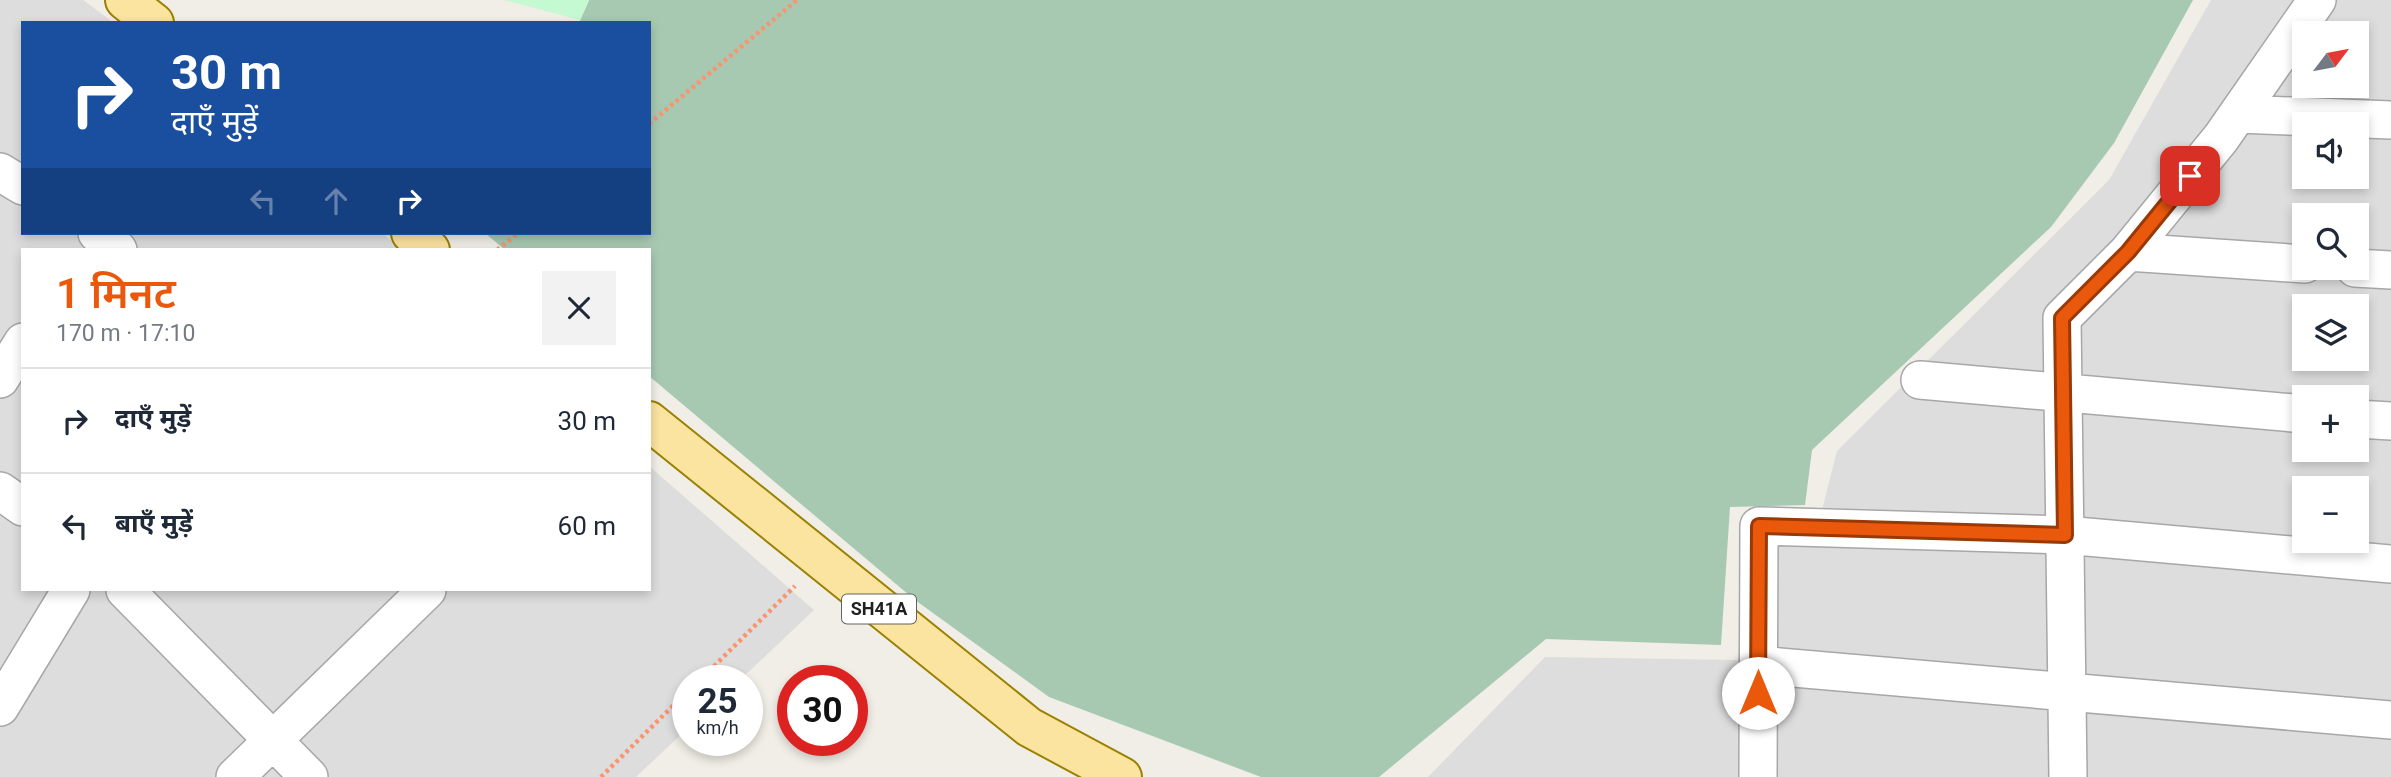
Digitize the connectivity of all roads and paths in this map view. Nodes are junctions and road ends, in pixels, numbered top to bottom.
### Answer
1 (125, 0) edge
2 (797, 0) edge
3 (2317, 0) edge
4 (151, 21) edge
5 (2238, 114) junction
6 (2391, 120) edge
7 (651, 122) edge
8 (0, 172) edge
9 (21, 185) edge
10 (99, 235) edge
11 (413, 235) edge
12 (516, 235) edge
13 (116, 248) edge
14 (427, 248) edge
15 (499, 248) edge
16 (2128, 252) junction
17 (2292, 263) edge
18 (2369, 269) edge
19 (2391, 270) edge
20 (21, 345) edge
21 (0, 379) edge
22 (1920, 380) dead end
23 (2063, 393) junction
24 (2292, 413) edge
25 (2369, 420) edge
26 (2391, 422) edge
27 (651, 423) edge
28 (0, 491) edge
29 (21, 506) edge
30 (2065, 535) junction
31 (821, 561) junction
32 (2391, 564) edge
33 (70, 591) edge
34 (126, 591) edge
35 (426, 591) edge
36 (715, 665) edge
37 (1758, 665) junction
38 (2067, 692) junction
39 (0, 707) edge
40 (672, 707) edge
41 (2391, 720) edge
42 (273, 741) junction
43 (235, 777) edge
44 (309, 777) edge
45 (601, 777) edge
46 (1122, 777) edge
47 (1758, 777) edge
48 (2068, 777) edge

1 - 4 main road
2 - 7 path
3 - 5 street
5 - 6 street
5 - 16 street
8 - 9 street
10 - 13 street
11 - 14 main road
12 - 15 path
16 - 17 street
16 - 23 street
18 - 19 street
20 - 21 street
22 - 23 street
23 - 24 street
23 - 30 street
25 - 26 street
27 - 31 main road, SH41A
28 - 29 street
30 - 32 street
30 - 37 street
30 - 38 street
31 - 36 path
31 - 46 main road, SH41A
33 - 39 street
34 - 42 street
35 - 42 street
37 - 38 street
37 - 47 street
38 - 41 street
38 - 48 street
40 - 45 path
42 - 43 street
42 - 44 street

